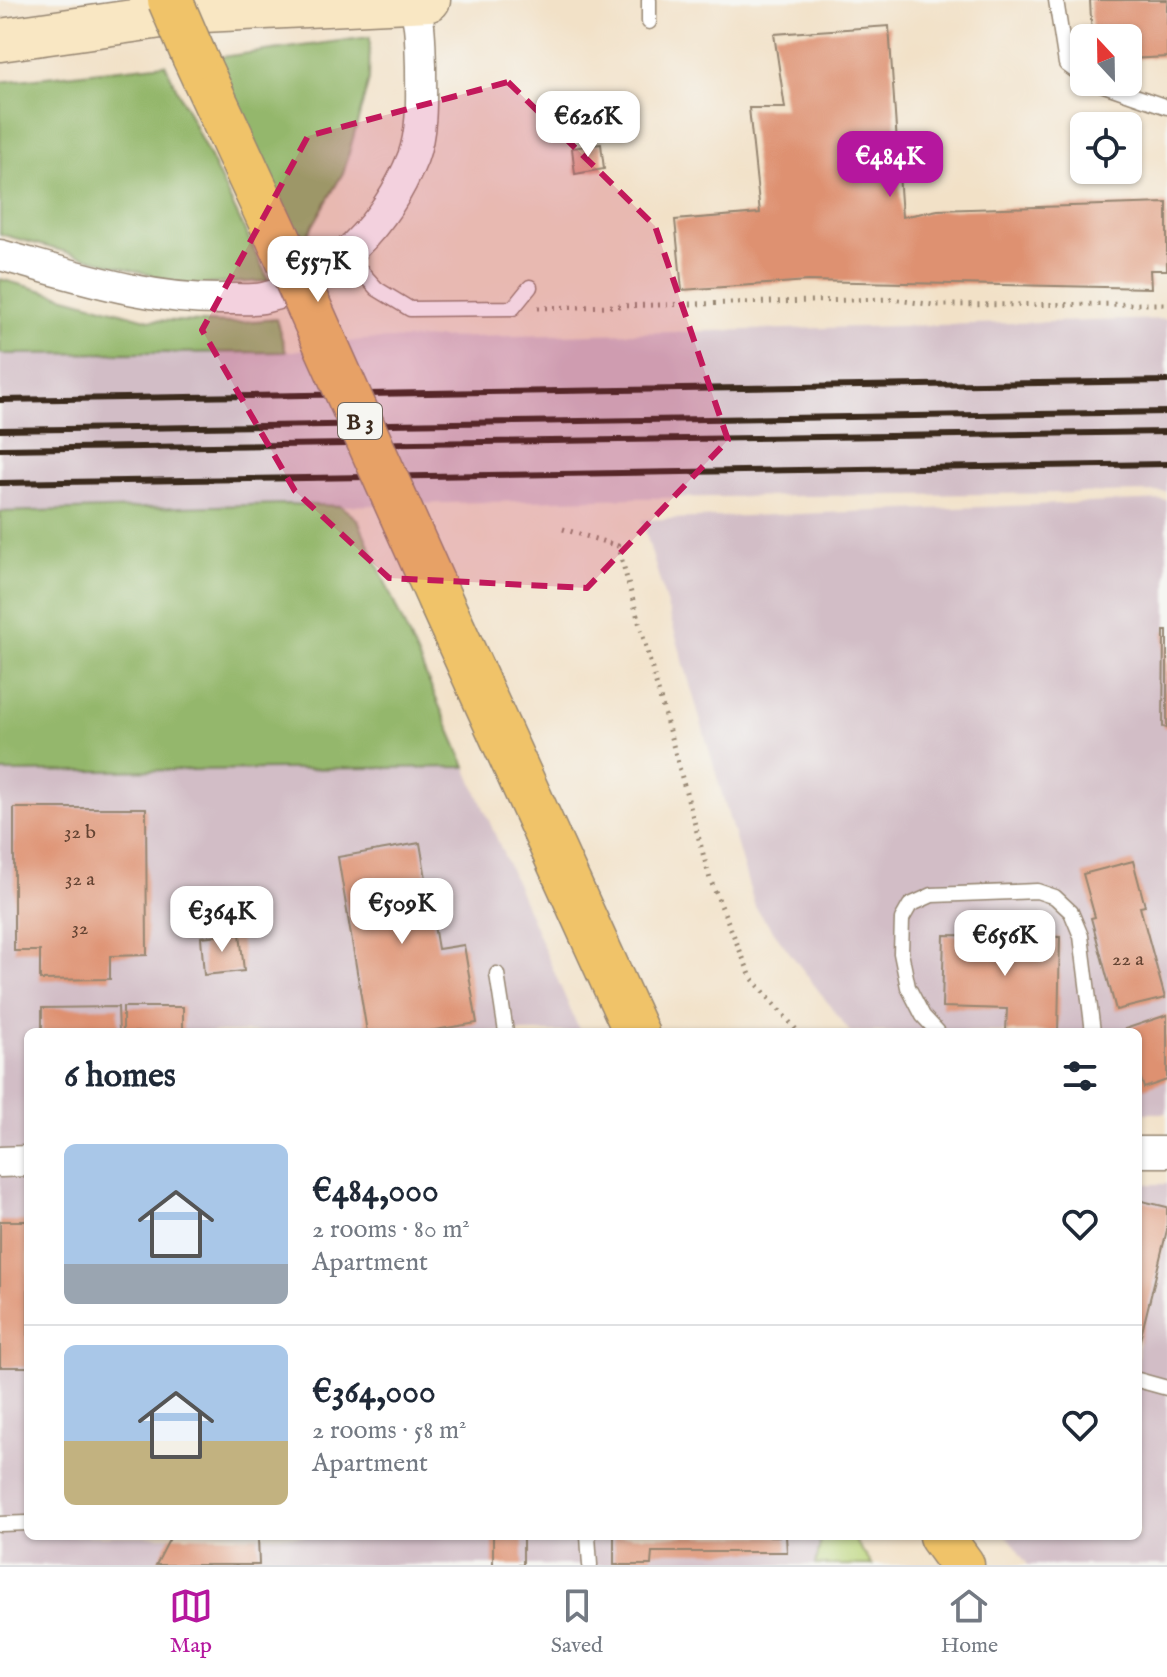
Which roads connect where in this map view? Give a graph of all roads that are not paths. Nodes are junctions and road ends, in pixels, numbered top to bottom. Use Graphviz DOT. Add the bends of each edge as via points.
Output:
graph roads {
  1 [pos="170,0"];
  2 [pos="413,0"];
  3 [pos="429,0"];
  4 [pos="649,0"];
  5 [pos="1056,0"];
  6 [pos="649,22"];
  7 [pos="0,40"];
  8 [pos="1070,67"];
  9 [pos="1135,96"];
  10 [pos="1167,107"];
  11 [pos="0,255"];
  12 [pos="346,255"];
  13 [pos="530,287"];
  14 [pos="497,974"];
  15 [pos="505,1028"];
  16 [pos="634,1028"];
  17 [pos="934,1028"];
  18 [pos="1092,1028"];
  19 [pos="1142,1152"];
  20 [pos="1167,1152"];
  21 [pos="24,1161"];
  22 [pos="0,1162"];
  23 [pos="1142,1381"];
  24 [pos="1167,1388"];
  25 [pos="24,1523"];
  26 [pos="0,1524"];
  27 [pos="588,1540"];
  28 [pos="944,1540"];
  29 [pos="590,1565"];
  30 [pos="962,1565"];
  1 -- 16 [label="main road, B 3, bridge"];
  2 -- 3 [label="street"];
  2 -- 7 [label="street" via="203,11"];
  2 -- 12 [label="street" via="420,20 422,103 414,154 386,210"];
  4 -- 6 [label="lane"];
  5 -- 8 [label="lane"];
  9 -- 10 [label="lane"];
  11 -- 12 [label="street" via="150,295 211,299 262,298 297,285"];
  12 -- 13 [label="lane" via="377,289 410,309 513,308"];
  14 -- 15 [label="lane"];
  17 -- 18 [label="lane" via="908,987 901,953 902,919 910,905 932,895 1037,891 1055,897 1071,912 1081,936"];
  19 -- 20 [label="street"];
  21 -- 22 [label="street"];
  23 -- 24 [label="lane"];
  25 -- 26 [label="lane"];
  27 -- 29 [label="lane"];
  28 -- 30 [label="main road"];
}
